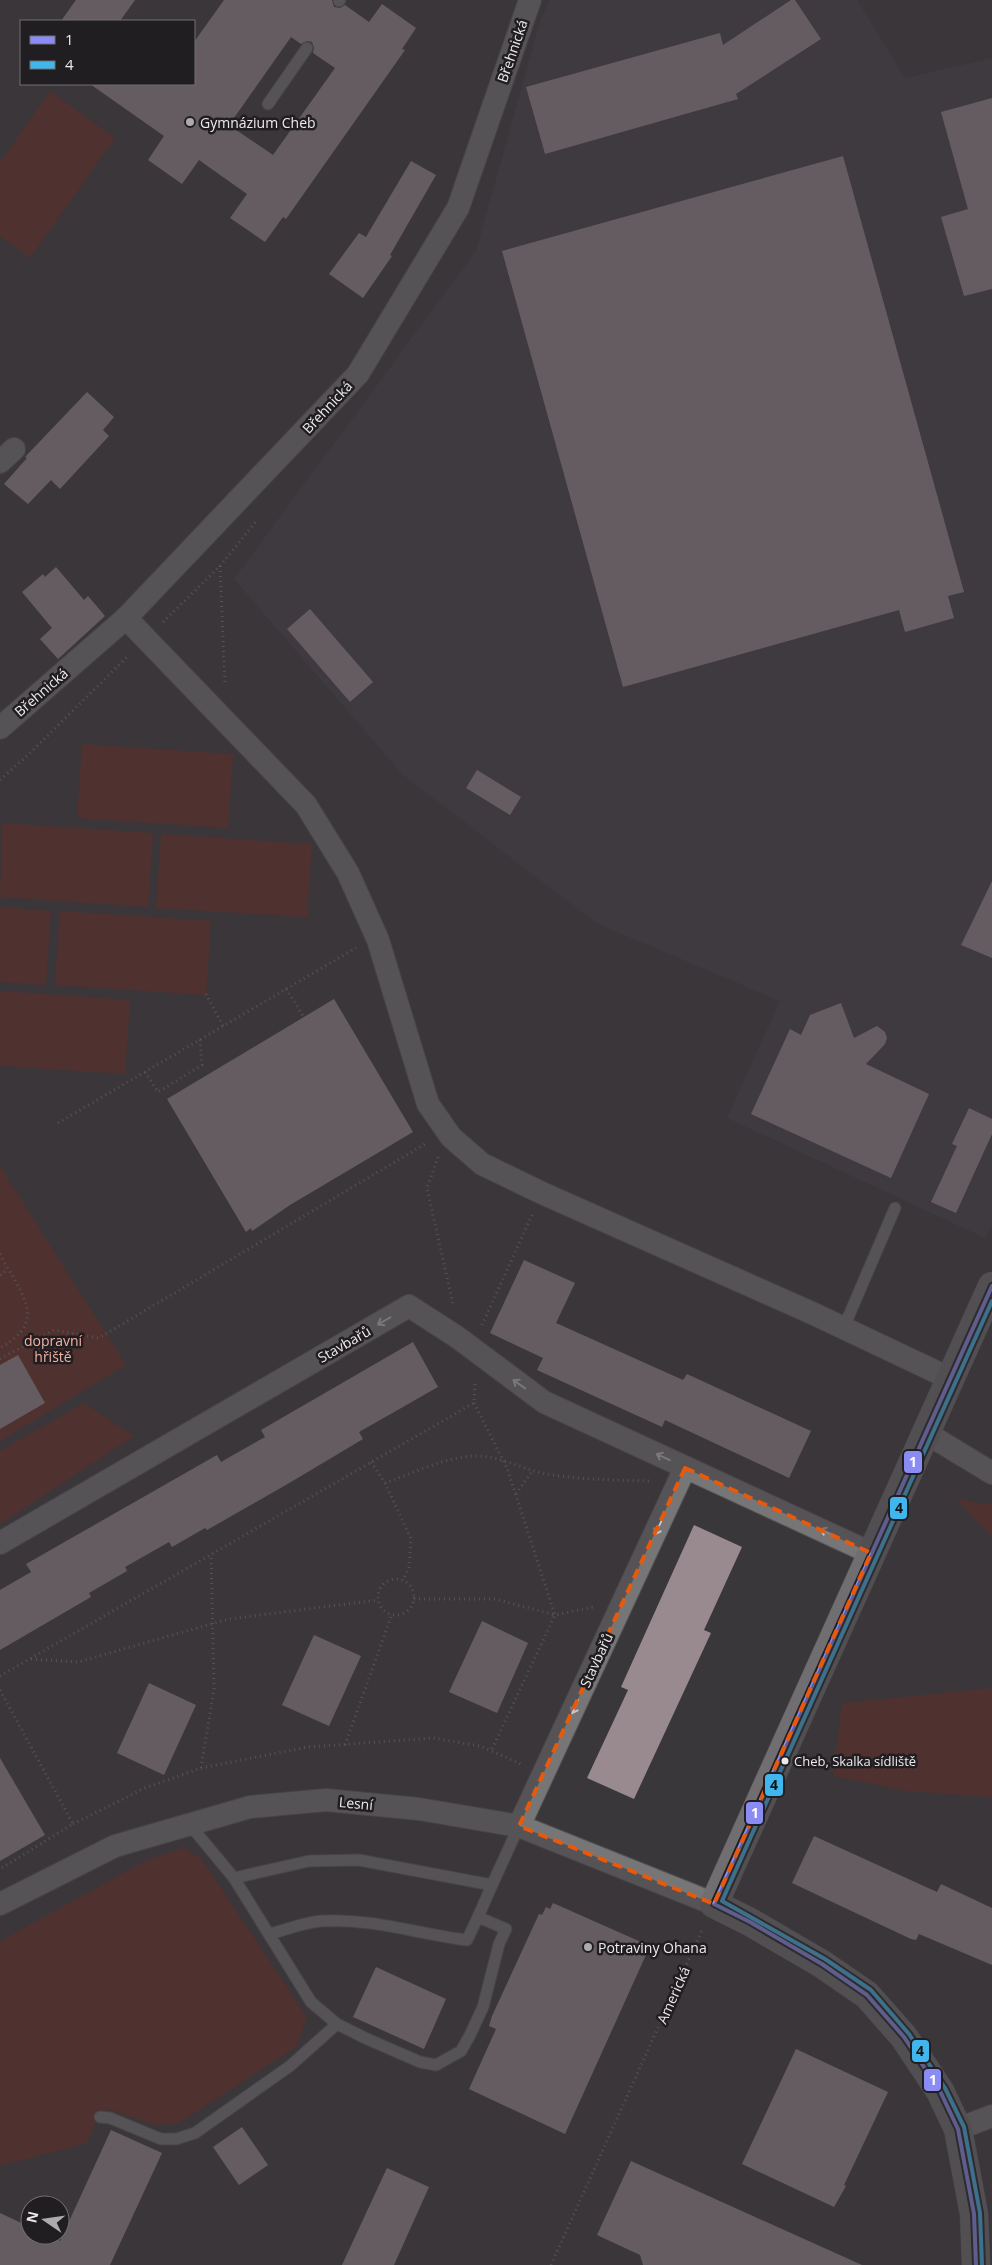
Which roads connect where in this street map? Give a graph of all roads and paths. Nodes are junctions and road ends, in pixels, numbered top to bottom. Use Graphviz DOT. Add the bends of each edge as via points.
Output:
graph roads {
  1 [pos="530,0"];
  2 [pos="306,48"];
  3 [pos="268,104"];
  4 [pos="220,566"];
  5 [pos="126,618"];
  6 [pos="227,723"];
  7 [pos="0,728"];
  8 [pos="378,940"];
  9 [pos="286,989"];
  10 [pos="206,994"];
  11 [pos="304,1017"];
  12 [pos="223,1026"];
  13 [pos="200,1040"];
  14 [pos="145,1072"];
  15 [pos="58,1123"];
  16 [pos="447,1131"];
  17 [pos="542,1194"];
  18 [pos="895,1208"];
  19 [pos="0,1254"];
  20 [pos="8,1269"];
  21 [pos="0,1274"];
  22 [pos="992,1286"];
  23 [pos="844,1328"];
  24 [pos="469,1347"];
  25 [pos="0,1348"];
  26 [pos="0,1358"];
  27 [pos="949,1378"];
  28 [pos="474,1403"];
  29 [pos="926,1434"];
  30 [pos="504,1461"];
  31 [pos="371,1462"];
  32 [pos="533,1470"];
  33 [pos="992,1474"];
  34 [pos="682,1475"];
  35 [pos="385,1483"];
  36 [pos="516,1494"];
  37 [pos="0,1542"];
  38 [pos="871,1553"];
  39 [pos="211,1554"];
  40 [pos="403,1580"];
  41 [pos="414,1599"];
  42 [pos="378,1600"];
  43 [pos="623,1601"];
  44 [pos="392,1614"];
  45 [pos="555,1614"];
  46 [pos="212,1624"];
  47 [pos="30,1659"];
  48 [pos="0,1676"];
  49 [pos="0,1690"];
  50 [pos="345,1745"];
  51 [pos="491,1751"];
  52 [pos="201,1768"];
  53 [pos="544,1774"];
  54 [pos="73,1824"];
  55 [pos="190,1825"];
  56 [pos="519,1826"];
  57 [pos="0,1869"];
  58 [pos="234,1878"];
  59 [pos="492,1885"];
  60 [pos="0,1904"];
  61 [pos="714,1904"];
  62 [pos="478,1917"];
  63 [pos="269,1934"];
  64 [pos="337,2024"];
  65 [pos="992,2116"];
  66 [pos="100,2117"];
  67 [pos="958,2130"];
  68 [pos="551,2265"];
  69 [pos="976,2265"];
  1 -- 5 [label="street, Břehnická" via="458,208 358,374"];
  2 -- 3 [label="lane"];
  4 -- 6 [label="path"];
  5 -- 6 [label="street"];
  5 -- 7 [label="street, Břehnická"];
  6 -- 8 [label="street" via="306,805 348,873"];
  8 -- 9 [label="path" via="353,949"];
  8 -- 16 [label="street" via="428,1104"];
  9 -- 11 [label="path"];
  9 -- 12 [label="path"];
  10 -- 12 [label="path"];
  12 -- 13 [label="path"];
  13 -- 14 [label="path"];
  13 -- 14 [label="path" via="202,1065 158,1092"];
  14 -- 15 [label="path"];
  16 -- 17 [label="street" via="482,1164"];
  16 -- 24 [label="path" via="427,1188"];
  16 -- 26 [label="path" via="99,1338 54,1330"];
  17 -- 23 [label="street"];
  17 -- 24 [label="path"];
  18 -- 23 [label="lane"];
  19 -- 20 [label="path"];
  20 -- 21 [label="path"];
  20 -- 25 [label="path" via="22,1294 28,1314 25,1327 16,1339"];
  22 -- 27 [label="street"];
  23 -- 27 [label="street"];
  24 -- 28 [label="path"];
  34 -- 24 [label="street, Stavbařů, one-way" via="544,1402"];
  24 -- 37 [label="street, Stavbařů, one-way" via="409,1306"];
  27 -- 29 [label="street"];
  28 -- 30 [label="path"];
  28 -- 31 [label="path"];
  29 -- 33 [label="street"];
  29 -- 38 [label="street"];
  30 -- 32 [label="path"];
  30 -- 35 [label="path" via="474,1456 451,1460"];
  30 -- 36 [label="path"];
  31 -- 35 [label="path"];
  31 -- 39 [label="path"];
  32 -- 34 [label="path" via="588,1479"];
  32 -- 36 [label="path"];
  38 -- 34 [label="street, Stavbařů, one-way"];
  34 -- 43 [label="street, Stavbařů, one-way"];
  35 -- 40 [label="path" via="411,1539 409,1568"];
  36 -- 45 [label="path"];
  38 -- 61 [label="street"];
  39 -- 46 [label="path"];
  39 -- 47 [label="path"];
  40 -- 41 [label="path" via="412,1588"];
  40 -- 42 [label="path" via="386,1581 379,1591"];
  41 -- 44 [label="path" via="404,1613"];
  41 -- 45 [label="path" via="495,1599"];
  42 -- 44 [label="path" via="382,1608"];
  42 -- 46 [label="path"];
  43 -- 45 [label="path"];
  43 -- 53 [label="street, Stavbařů, one-way"];
  44 -- 50 [label="path"];
  45 -- 51 [label="path"];
  46 -- 47 [label="path" via="78,1662"];
  46 -- 52 [label="path" via="214,1689"];
  47 -- 48 [label="path"];
  49 -- 54 [label="path"];
  50 -- 51 [label="path" via="432,1738 480,1746"];
  50 -- 52 [label="path" via="308,1747"];
  51 -- 53 [label="path"];
  52 -- 54 [label="path" via="145,1788"];
  53 -- 56 [label="street, Stavbařů"];
  54 -- 57 [label="path"];
  55 -- 56 [label="street, Lesní" via="250,1807 326,1800 419,1809"];
  55 -- 58 [label="lane"];
  55 -- 60 [label="street, Lesní" via="115,1846"];
  56 -- 59 [label="lane"];
  56 -- 61 [label="street, Lesní"];
  58 -- 59 [label="lane" via="310,1861 359,1860"];
  58 -- 63 [label="lane"];
  59 -- 62 [label="lane"];
  61 -- 67 [label="street" via="805,1954 867,1995 904,2037 940,2091"];
  61 -- 68 [label="path, Americká"];
  62 -- 63 [label="lane" via="468,1940 354,1921 319,1921"];
  62 -- 64 [label="lane" via="506,1929 483,2007 461,2051 436,2065 420,2062"];
  63 -- 64 [label="lane" via="311,2002"];
  64 -- 66 [label="lane" via="290,2066 196,2134 161,2139"];
  65 -- 67 [label="street"];
  67 -- 69 [label="street" via="974,2214"];
}
